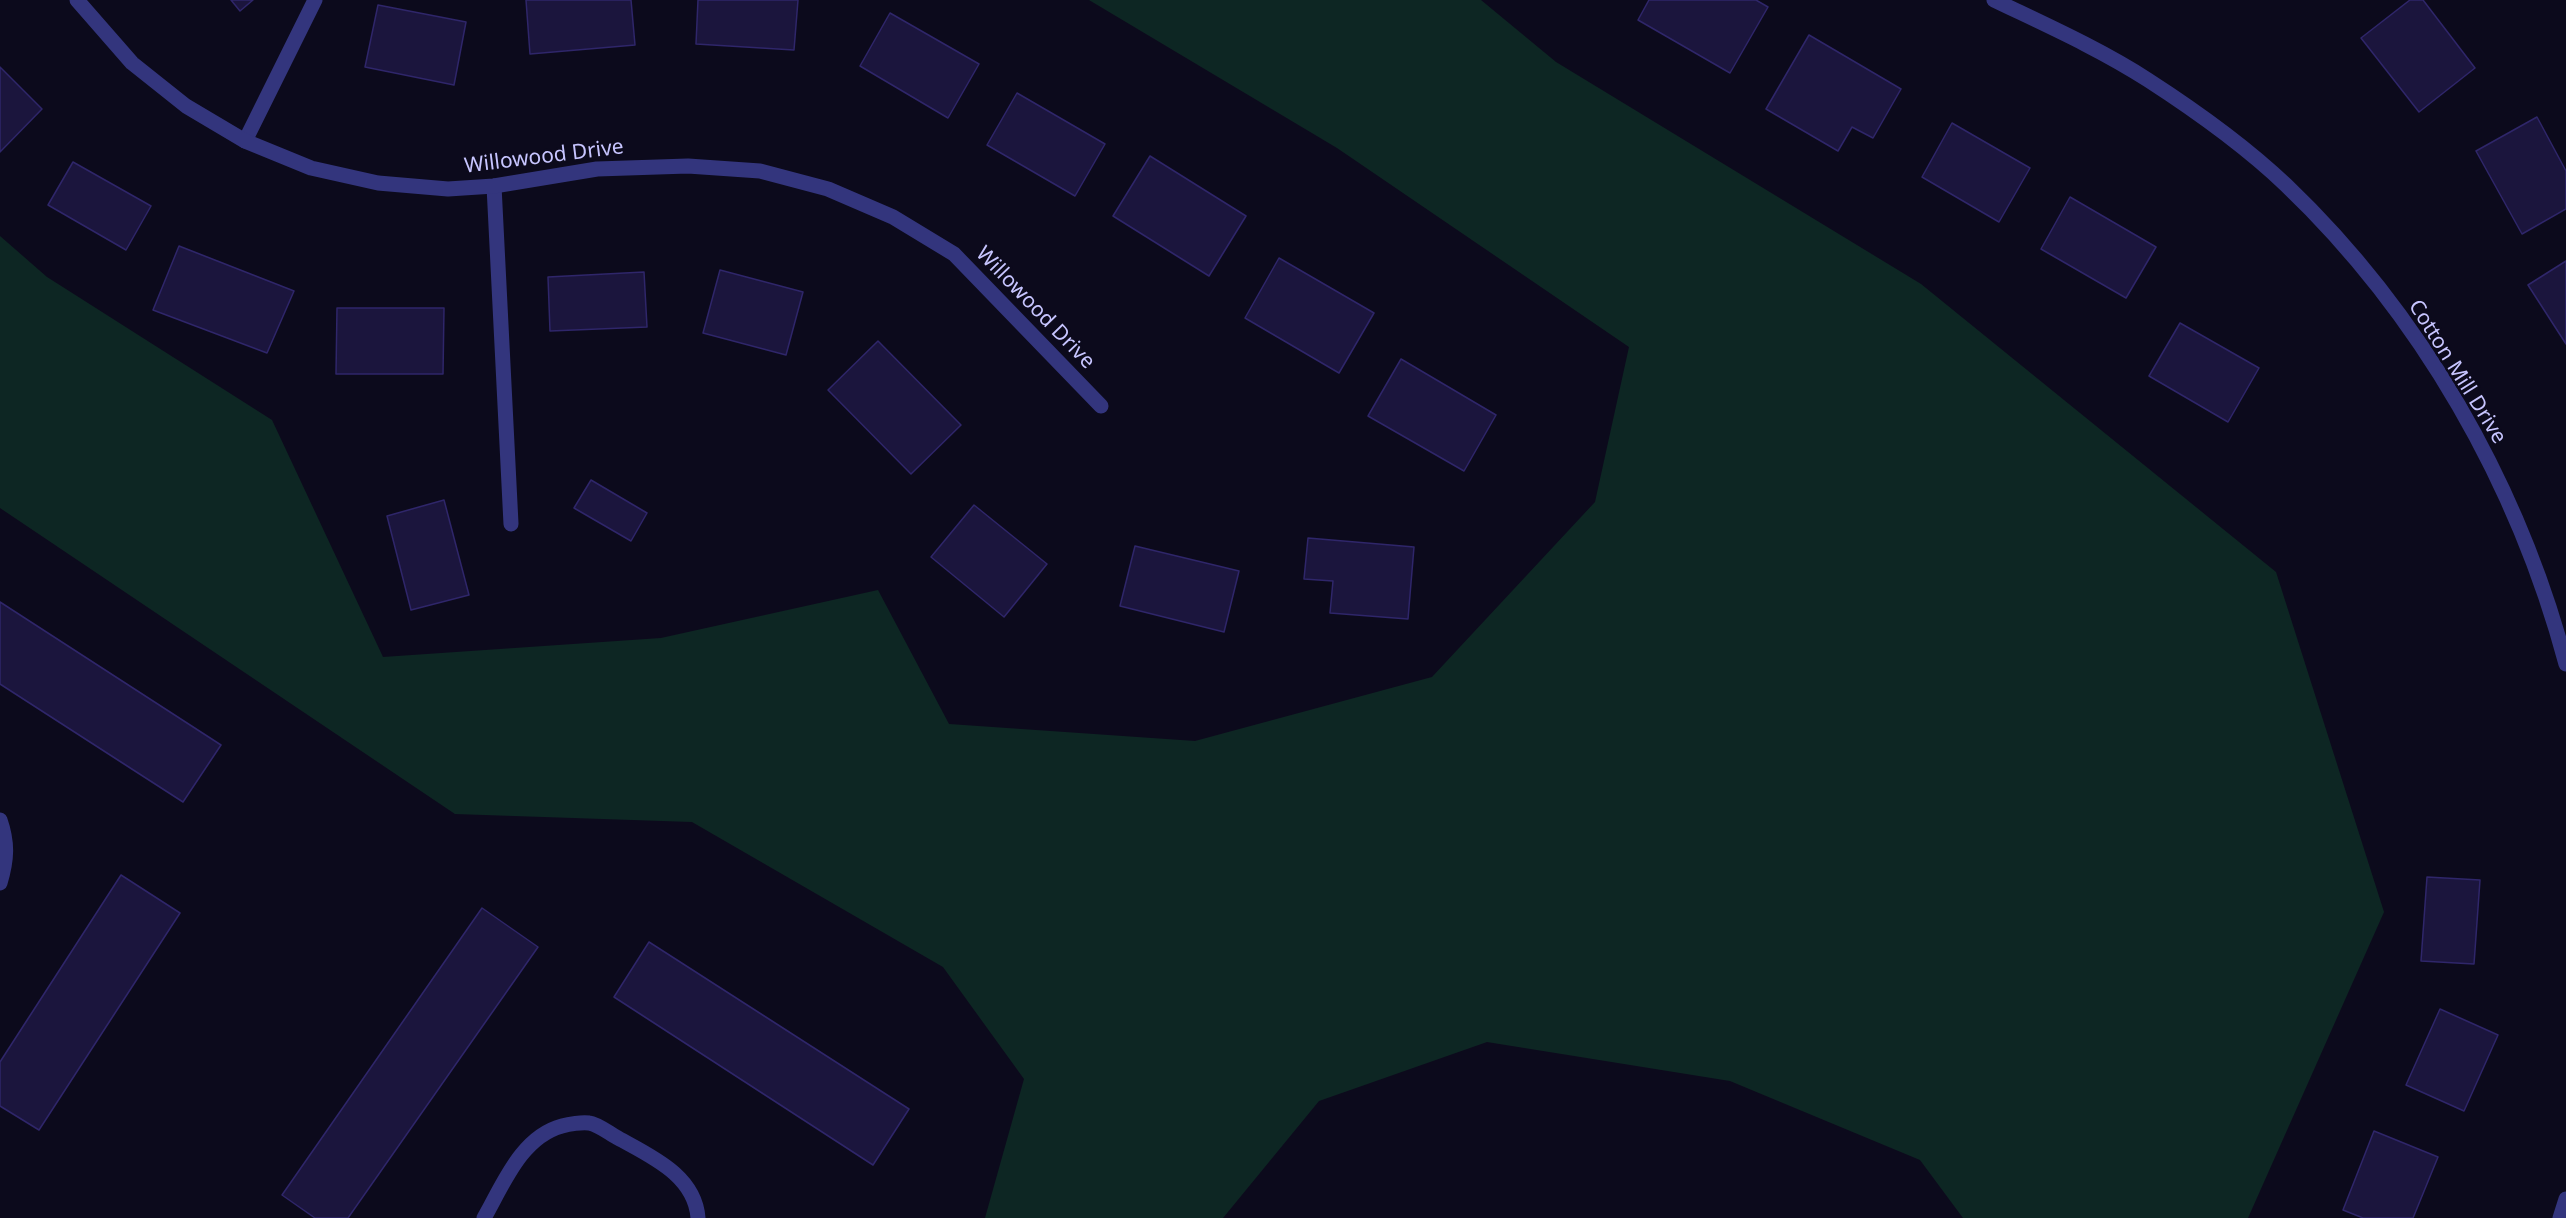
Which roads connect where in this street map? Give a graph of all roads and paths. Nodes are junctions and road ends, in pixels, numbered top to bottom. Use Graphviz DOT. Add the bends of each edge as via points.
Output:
graph roads {
  1 [pos="77,0"];
  2 [pos="315,0"];
  3 [pos="1994,0"];
  4 [pos="245,141"];
  5 [pos="494,186"];
  6 [pos="1101,406"];
  7 [pos="512,524"];
  8 [pos="2566,664"];
  9 [pos="0,820"];
  10 [pos="0,883"];
  11 [pos="2566,1199"];
  12 [pos="484,1218"];
  13 [pos="698,1218"];
  14 [pos="2560,1218"];
  1 -- 4 [label="street, Willowood Drive" via="132,63 186,106"];
  2 -- 4 [label="street"];
  3 -- 8 [label="street, Cotton Mill Drive" via="2147,79 2226,135 2286,185 2352,254 2412,331 2475,434 2520,530"];
  4 -- 5 [label="street, Willowood Drive" via="311,168 378,183 448,189"];
  5 -- 6 [label="street, Willowood Drive" via="597,169 688,166 760,171 828,189 893,217 954,254"];
  5 -- 7 [label="street"];
  9 -- 10 [label="street" via="6,837"];
  11 -- 14 [label="street"];
  12 -- 13 [label="street" via="520,1157 536,1140 561,1126 590,1123 667,1166 689,1189"];
}
